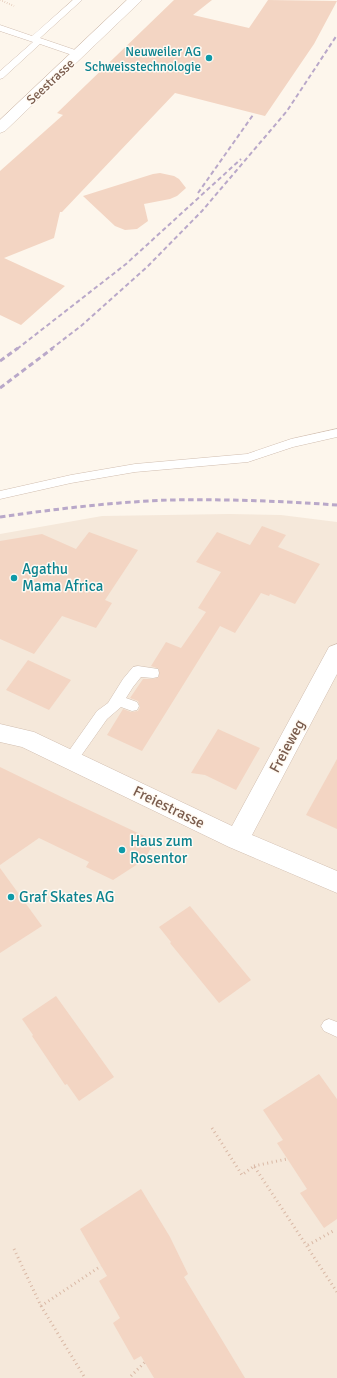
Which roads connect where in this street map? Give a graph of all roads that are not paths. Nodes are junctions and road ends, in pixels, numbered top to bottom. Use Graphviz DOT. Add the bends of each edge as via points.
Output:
graph roads {
  1 [pos="78,0"];
  2 [pos="135,0"];
  3 [pos="0,28"];
  4 [pos="36,40"];
  5 [pos="78,54"];
  6 [pos="0,76"];
  7 [pos="0,128"];
  8 [pos="337,433"];
  9 [pos="0,494"];
  10 [pos="337,653"];
  11 [pos="153,673"];
  12 [pos="118,701"];
  13 [pos="132,706"];
  14 [pos="0,733"];
  15 [pos="71,759"];
  16 [pos="237,840"];
  17 [pos="337,882"];
  1 -- 4 [label="lane"];
  2 -- 5 [label="street, Seestrasse"];
  3 -- 4 [label="lane"];
  4 -- 5 [label="lane"];
  4 -- 6 [label="lane"];
  5 -- 7 [label="street, Seestrasse"];
  8 -- 9 [label="lane" via="291,443 248,458 135,468"];
  10 -- 16 [label="street, Freieweg"];
  11 -- 12 [label="lane" via="138,671"];
  12 -- 13 [label="lane"];
  12 -- 15 [label="lane" via="102,716"];
  14 -- 15 [label="street, Freiestrasse" via="26,739"];
  15 -- 16 [label="street, Freiestrasse"];
  16 -- 17 [label="street, Freiestrasse"];
}
